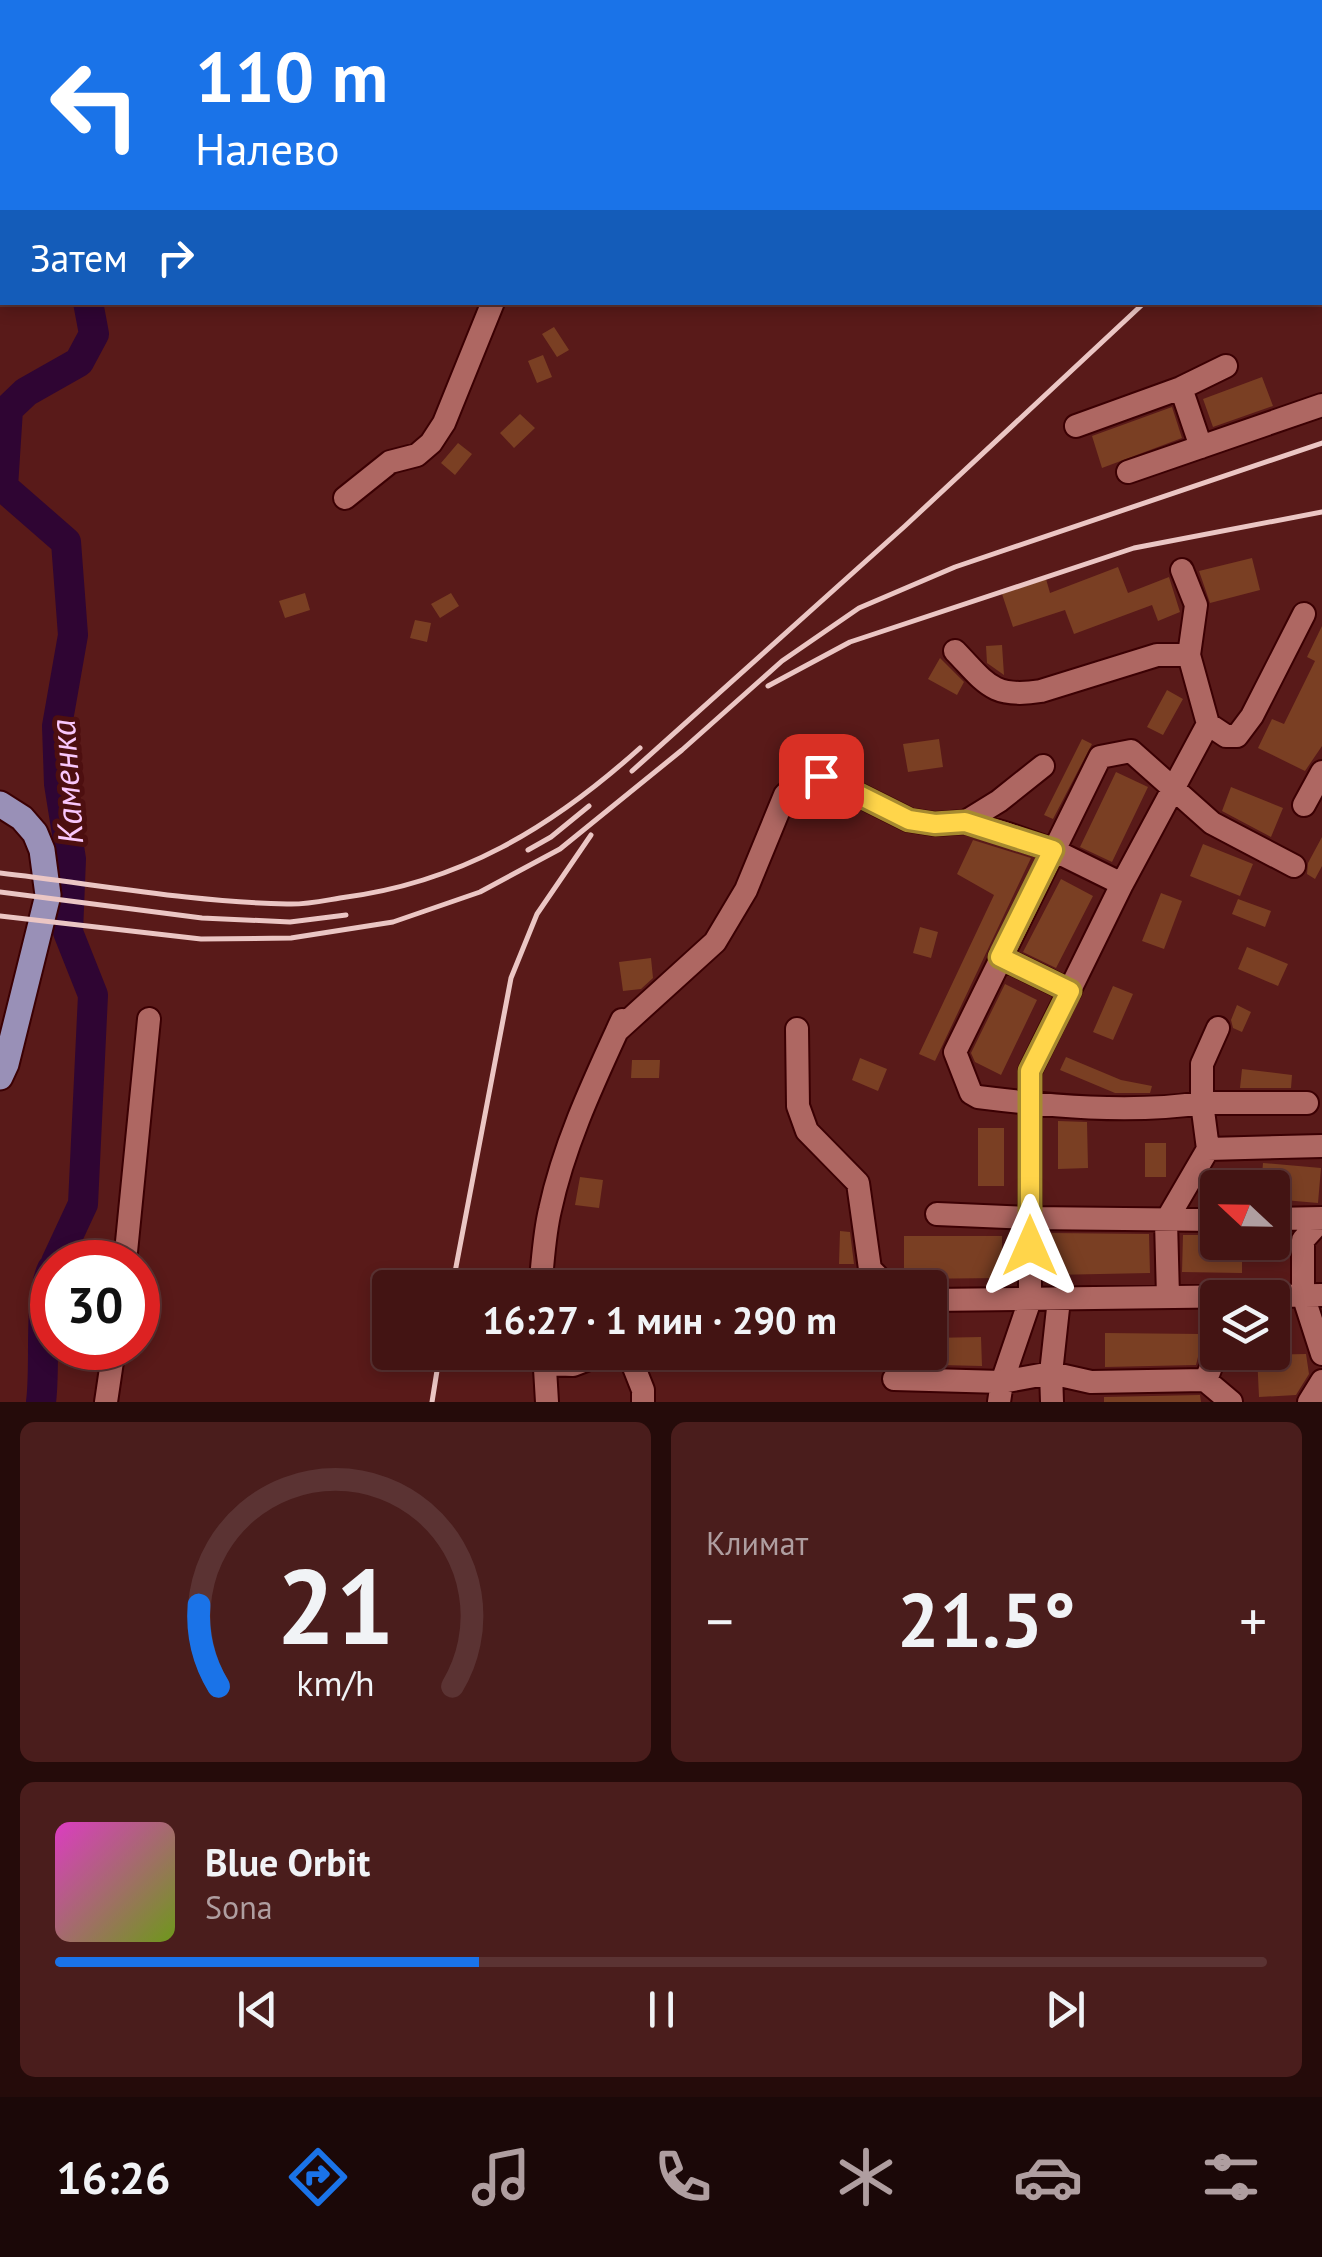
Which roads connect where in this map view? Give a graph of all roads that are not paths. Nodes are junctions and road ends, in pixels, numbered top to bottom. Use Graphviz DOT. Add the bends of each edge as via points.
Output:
graph roads {
  1 [pos="492,305"];
  2 [pos="1226,366"];
  3 [pos="1182,388"];
  4 [pos="1322,405"];
  5 [pos="1076,426"];
  6 [pos="1202,447"];
  7 [pos="1128,472"];
  8 [pos="344,498"];
  9 [pos="1182,570"];
  10 [pos="1304,614"];
  11 [pos="955,651"];
  12 [pos="1190,655"];
  13 [pos="1208,724"];
  14 [pos="1043,766"];
  15 [pos="1322,772"];
  16 [pos="1171,789"];
  17 [pos="0,804"];
  18 [pos="1304,805"];
  19 [pos="965,822"];
  20 [pos="1053,850"];
  21 [pos="1294,866"];
  22 [pos="1122,884"];
  23 [pos="1000,957"];
  24 [pos="1070,991"];
  25 [pos="631,1000"];
  26 [pos="149,1019"];
  27 [pos="1218,1028"];
  28 [pos="797,1030"];
  29 [pos="617,1032"];
  30 [pos="0,1078"];
  31 [pos="1202,1103"];
  32 [pos="1030,1104"];
  33 [pos="1308,1104"];
  34 [pos="1322,1146"];
  35 [pos="1208,1149"];
  36 [pos="937,1214"];
  37 [pos="1030,1218"];
  38 [pos="1290,1219"];
  39 [pos="1322,1219"];
  40 [pos="1200,1220"];
  41 [pos="1166,1221"];
  42 [pos="127,1240"];
  43 [pos="542,1270"];
  44 [pos="870,1270"];
  45 [pos="1312,1295"];
  46 [pos="1200,1296"];
  47 [pos="1168,1297"];
  48 [pos="1059,1299"];
  49 [pos="947,1300"];
  50 [pos="1030,1300"];
  51 [pos="1322,1354"];
  52 [pos="111,1370"];
  53 [pos="545,1370"];
  54 [pos="635,1370"];
  55 [pos="1211,1370"];
  56 [pos="1051,1373"];
  57 [pos="894,1379"];
  58 [pos="1205,1380"];
  59 [pos="1322,1380"];
  60 [pos="1000,1392"];
  61 [pos="106,1402"];
  62 [pos="547,1402"];
  63 [pos="643,1402"];
  64 [pos="1052,1402"];
  65 [pos="1231,1402"];
  66 [pos="1309,1402"];
  1 -- 8 [label="street" via="431,443 416,456 390,462"];
  2 -- 3 [label="street"];
  3 -- 5 [label="street"];
  3 -- 6 [label="street"];
  4 -- 6 [label="street"];
  6 -- 7 [label="street"];
  9 -- 12 [label="street" via="1196,606"];
  10 -- 13 [label="street" via="1237,736"];
  11 -- 12 [label="street" via="992,690 1021,694 1157,654"];
  12 -- 13 [label="street"];
  13 -- 16 [label="street"];
  14 -- 19 [label="street"];
  15 -- 18 [label="street"];
  16 -- 20 [label="street" via="1130,751 1100,758"];
  16 -- 21 [label="street" via="1212,824"];
  16 -- 22 [label="street"];
  17 -- 30 [label="main road" via="36,833 48,895"];
  19 -- 20 [label="street"];
  19 -- 29 [label="street" via="909,820 821,776 804,777 784,795 746,890 716,942"];
  20 -- 22 [label="street"];
  20 -- 23 [label="street"];
  22 -- 24 [label="street"];
  23 -- 24 [label="street"];
  23 -- 32 [label="street" via="955,1059 971,1094"];
  24 -- 32 [label="street" via="1030,1071"];
  25 -- 29 [label="street"];
  26 -- 42 [label="street"];
  27 -- 31 [label="street" via="1202,1064"];
  28 -- 44 [label="street" via="798,1106 807,1131 858,1183"];
  29 -- 43 [label="street" via="556,1185"];
  31 -- 32 [label="street"];
  31 -- 33 [label="street"];
  31 -- 35 [label="street"];
  32 -- 37 [label="street"];
  34 -- 35 [label="street"];
  35 -- 41 [label="street"];
  36 -- 37 [label="street"];
  37 -- 41 [label="street"];
  37 -- 50 [label="street"];
  38 -- 39 [label="street"];
  39 -- 45 [label="street" via="1302,1240"];
  40 -- 41 [label="street"];
  41 -- 47 [label="street"];
  45 -- 51 [label="street"];
  46 -- 47 [label="street"];
  47 -- 48 [label="street"];
  48 -- 50 [label="street"];
  48 -- 56 [label="street"];
  49 -- 50 [label="street"];
  50 -- 60 [label="street"];
  52 -- 61 [label="street"];
  53 -- 62 [label="street"];
  54 -- 63 [label="street"];
  55 -- 58 [label="street"];
  56 -- 58 [label="street" via="1091,1382"];
  56 -- 60 [label="street"];
  56 -- 64 [label="street"];
  57 -- 60 [label="street"];
  58 -- 65 [label="street"];
  59 -- 66 [label="street"];
}
